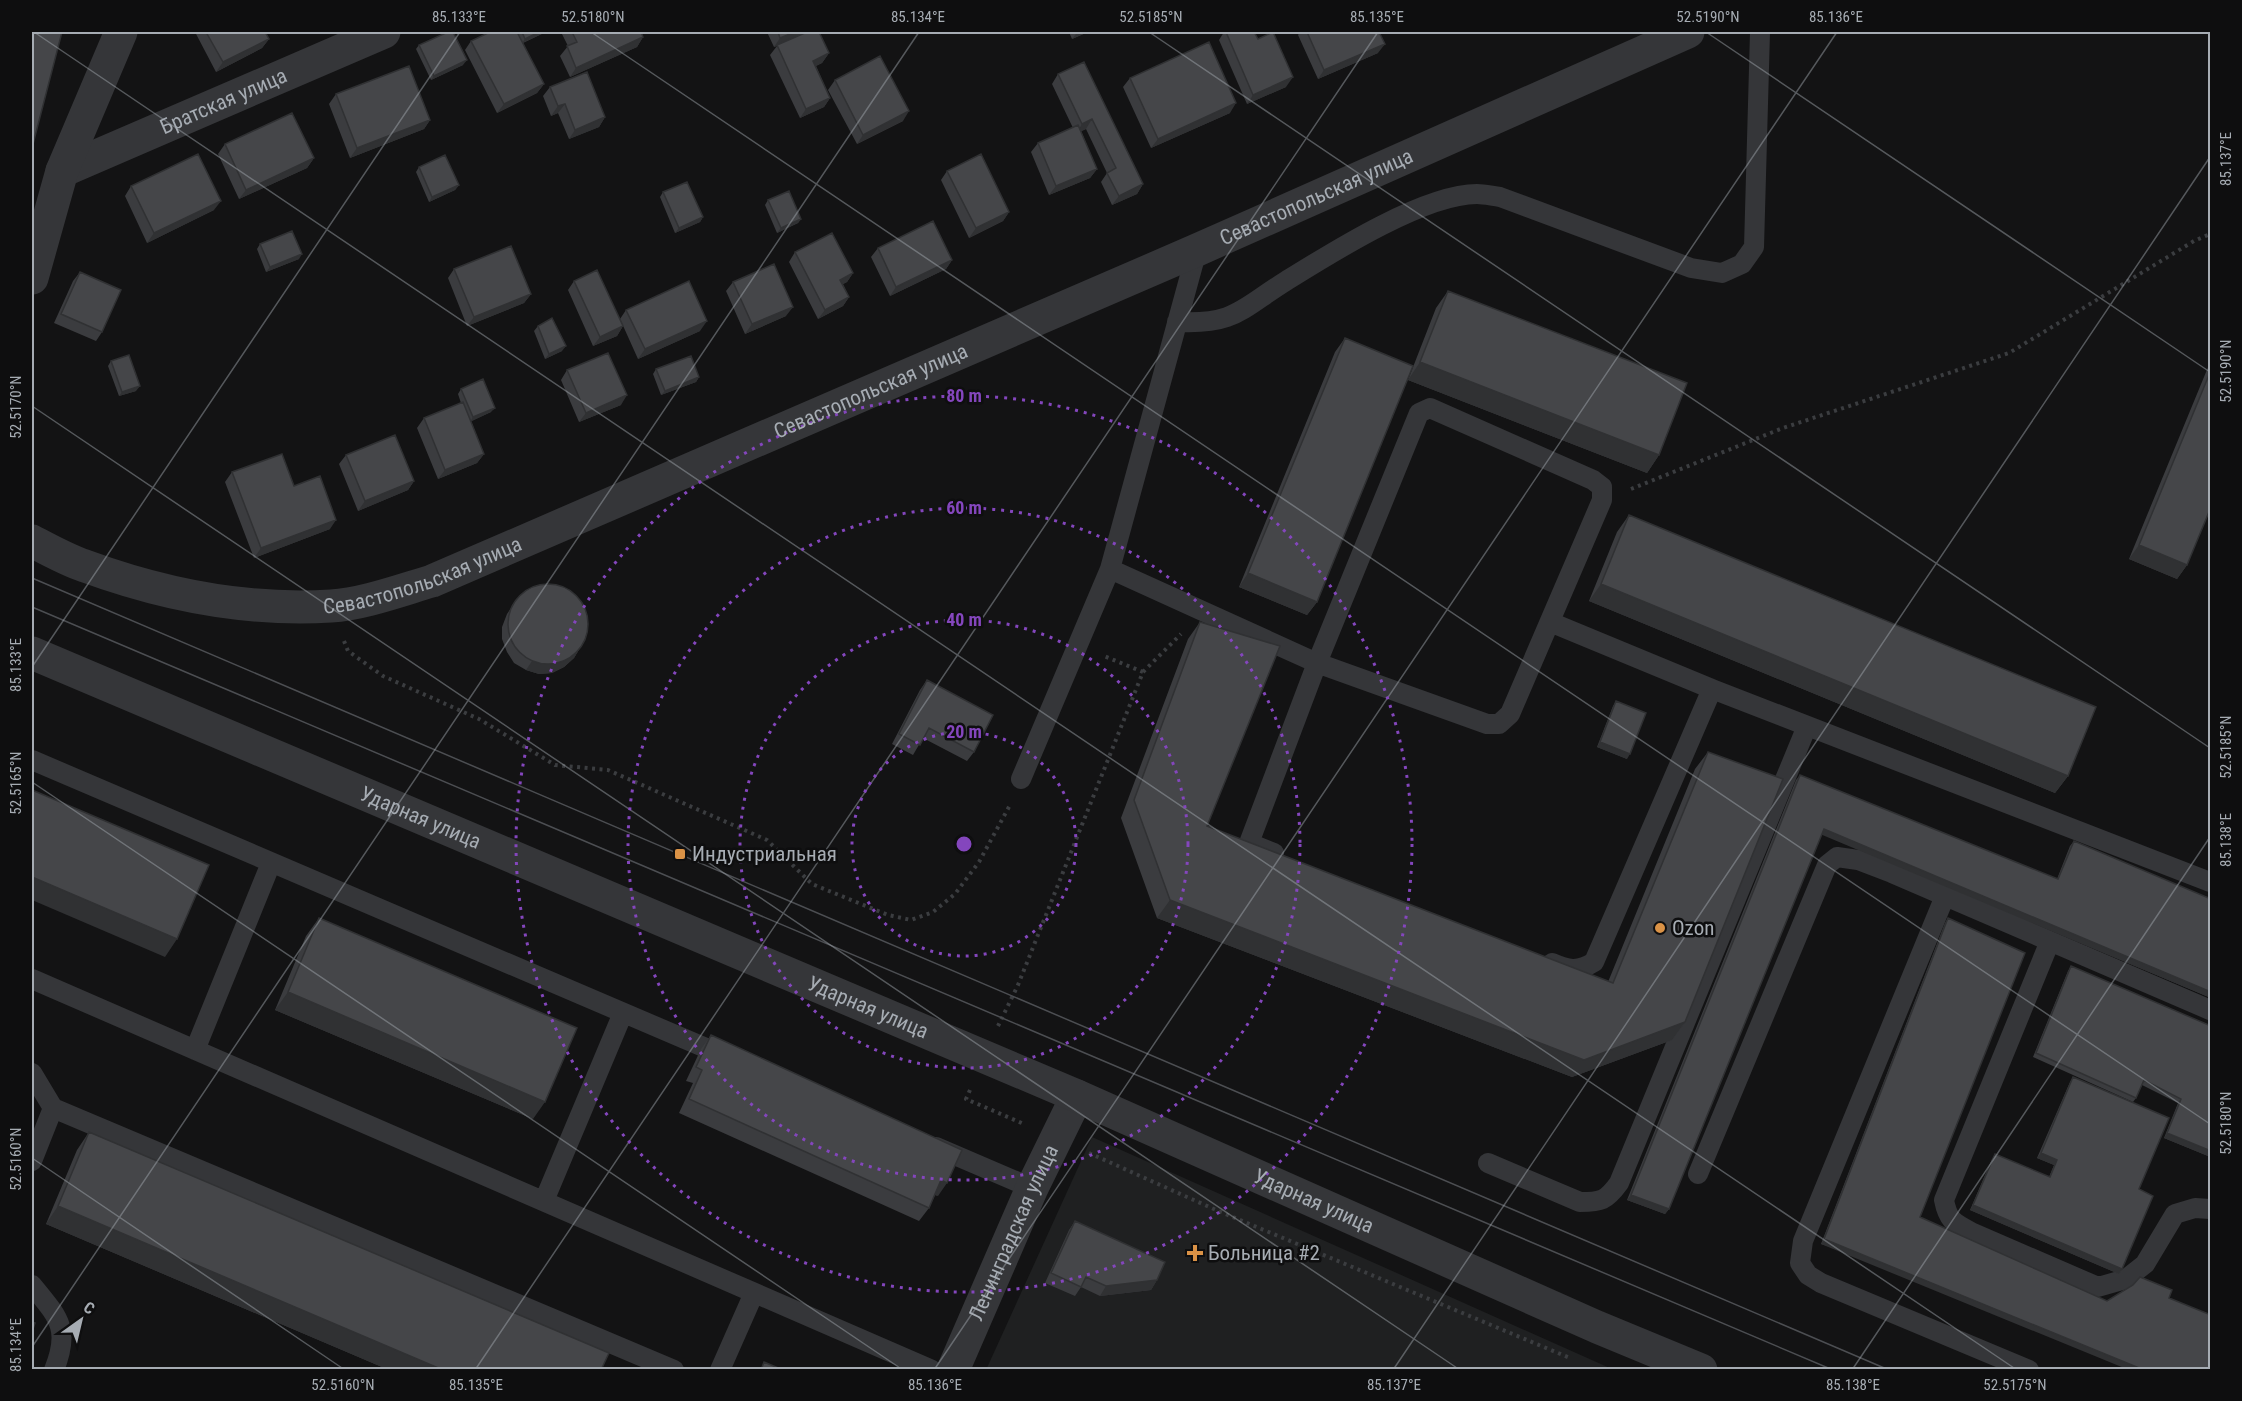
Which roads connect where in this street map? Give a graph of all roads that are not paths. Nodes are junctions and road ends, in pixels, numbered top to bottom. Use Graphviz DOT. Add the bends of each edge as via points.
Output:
graph roads {
  1 [pos="120,32"];
  2 [pos="384,32"];
  3 [pos="1688,32"];
  4 [pos="1760,32"];
  5 [pos="62,171"];
  6 [pos="1197,250"];
  7 [pos="32,278"];
  8 [pos="1178,322"];
  9 [pos="32,541"];
  10 [pos="1110,569"];
  11 [pos="1550,622"];
  12 [pos="32,653"];
  13 [pos="1317,663"];
  14 [pos="1712,689"];
  15 [pos="1807,726"];
  16 [pos="32,760"];
  17 [pos="1021,779"];
  18 [pos="1293,861"];
  19 [pos="271,862"];
  20 [pos="2211,882"];
  21 [pos="1945,896"];
  22 [pos="2050,941"];
  23 [pos="1534,956"];
  24 [pos="32,979"];
  25 [pos="2211,1010"];
  26 [pos="623,1012"];
  27 [pos="195,1050"];
  28 [pos="741,1063"];
  29 [pos="32,1073"];
  30 [pos="1077,1096"];
  31 [pos="53,1108"];
  32 [pos="914,1137"];
  33 [pos="32,1161"];
  34 [pos="1488,1163"];
  35 [pos="1698,1174"];
  36 [pos="1032,1188"];
  37 [pos="544,1201"];
  38 [pos="2211,1209"];
  39 [pos="32,1285"];
  40 [pos="754,1293"];
  41 [pos="54,1370"];
  42 [pos="674,1370"];
  43 [pos="720,1370"];
  44 [pos="932,1370"];
  45 [pos="953,1370"];
  46 [pos="1701,1370"];
  47 [pos="2029,1370"];
  1 -- 5 [label="street"];
  2 -- 5 [label="street, Братская улица"];
  3 -- 6 [label="street, Севастопольская улица"];
  4 -- 8 [label="lane" via="1754,247 1742,264 1722,273 1690,268 1500,197 1476,194 1444,199 1393,220 1330,253 1246,310 1223,320"];
  5 -- 7 [label="street"];
  6 -- 8 [label="lane"];
  6 -- 9 [label="street, Севастопольская улица" via="432,581 379,596 332,606 243,606 152,588 83,566"];
  8 -- 10 [label="lane"];
  10 -- 13 [label="lane"];
  10 -- 17 [label="lane"];
  11 -- 13 [label="lane" via="1510,714 1499,724 1487,724"];
  11 -- 13 [label="lane" via="1602,500 1602,487 1430,408 1419,413"];
  11 -- 14 [label="lane"];
  12 -- 30 [label="street, Ударная улица"];
  13 -- 18 [label="lane" via="1249,843"];
  14 -- 15 [label="lane"];
  14 -- 23 [label="lane" via="1593,963 1567,970"];
  15 -- 20 [label="lane"];
  15 -- 34 [label="lane" via="1610,1197 1580,1202"];
  16 -- 19 [label="lane"];
  19 -- 26 [label="lane"];
  19 -- 27 [label="lane"];
  21 -- 22 [label="lane"];
  21 -- 35 [label="lane" via="1858,860 1837,857 1827,865"];
  21 -- 47 [label="lane" via="1803,1241 1800,1263 1808,1275 1821,1283"];
  22 -- 25 [label="lane"];
  22 -- 38 [label="lane" via="1944,1200 1947,1215 1973,1233 2098,1287 2126,1279 2145,1264 2175,1214 2195,1208"];
  24 -- 27 [label="lane"];
  26 -- 28 [label="lane"];
  26 -- 37 [label="lane"];
  27 -- 37 [label="lane"];
  29 -- 31 [label="lane"];
  30 -- 36 [label="street, Ленинградская улица"];
  30 -- 46 [label="street, Ударная улица"];
  31 -- 33 [label="lane"];
  31 -- 42 [label="lane"];
  32 -- 36 [label="lane"];
  36 -- 45 [label="street, Ленинградская улица"];
  37 -- 40 [label="lane"];
  39 -- 41 [label="lane" via="61,1328 62,1349"];
  40 -- 43 [label="lane"];
  40 -- 44 [label="lane"];
}
